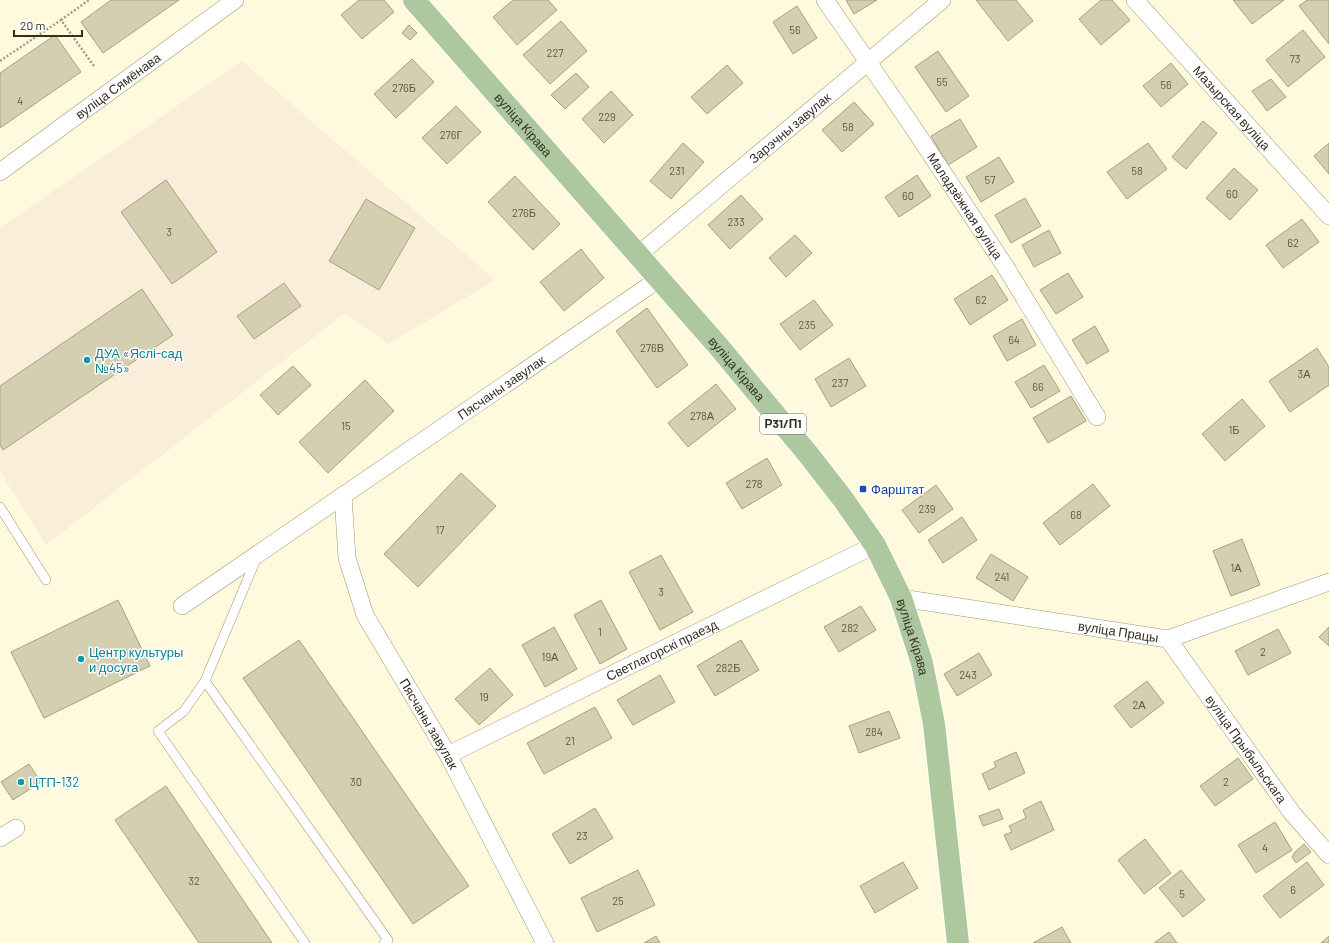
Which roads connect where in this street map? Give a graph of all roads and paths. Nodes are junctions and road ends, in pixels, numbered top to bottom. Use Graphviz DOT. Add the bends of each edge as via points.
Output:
graph roads {
  1 [pos="89,0"];
  2 [pos="235,0"];
  3 [pos="414,0"];
  4 [pos="825,0"];
  5 [pos="942,0"];
  6 [pos="1135,0"];
  7 [pos="61,20"];
  8 [pos="0,61"];
  9 [pos="868,63"];
  10 [pos="94,66"];
  11 [pos="0,172"];
  12 [pos="1329,216"];
  13 [pos="638,255"];
  14 [pos="659,278"];
  15 [pos="1097,417"];
  16 [pos="343,495"];
  17 [pos="0,507"];
  18 [pos="875,546"];
  19 [pos="258,554"];
  20 [pos="46,580"];
  21 [pos="1329,582"];
  22 [pos="901,598"];
  23 [pos="182,606"];
  24 [pos="1168,639"];
  25 [pos="205,681"];
  26 [pos="448,755"];
  27 [pos="16,828"];
  28 [pos="0,838"];
  29 [pos="1329,855"];
  30 [pos="305,943"];
  31 [pos="384,943"];
  32 [pos="545,943"];
  33 [pos="958,943"];
  1 -- 7 [label="path"];
  2 -- 11 [label="street, вуліца Сямёнава"];
  3 -- 13 [label="main road, вуліца Кірава / Р31/П1"];
  4 -- 9 [label="street, Маладзёжная вуліца"];
  5 -- 9 [label="street, Зарэчны завулак"];
  6 -- 12 [label="street, Мазырская вуліца"];
  7 -- 8 [label="path"];
  7 -- 10 [label="path"];
  9 -- 13 [label="street, Зарэчны завулак"];
  9 -- 15 [label="street, Маладзёжная вуліца" via="1005,266"];
  13 -- 14 [label="main road, вуліца Кірава / Р31/П1"];
  14 -- 16 [label="street, Пясчаны завулак"];
  14 -- 18 [label="main road, вуліца Кірава / Р31/П1" via="808,454"];
  16 -- 19 [label="street, Пясчаны завулак"];
  16 -- 26 [label="street, Пясчаны завулак" via="347,558 365,615"];
  17 -- 20 [label="lane"];
  18 -- 22 [label="main road, вуліца Кірава / Р31/П1"];
  18 -- 26 [label="street, Светлагорскі праезд"];
  19 -- 23 [label="street, Пясчаны завулак"];
  19 -- 25 [label="lane"];
  21 -- 24 [label="street, вуліца Працы"];
  22 -- 24 [label="street, вуліца Працы"];
  22 -- 33 [label="main road, вуліца Кірава / Р31/П1" via="922,663 934,724"];
  24 -- 29 [label="street, вуліца Прыбыльскага" via="1292,813"];
  25 -- 30 [label="lane" via="184,711 158,731"];
  25 -- 31 [label="lane" via="388,940"];
  26 -- 32 [label="street, Пясчаны завулак"];
  27 -- 28 [label="street"];
}
